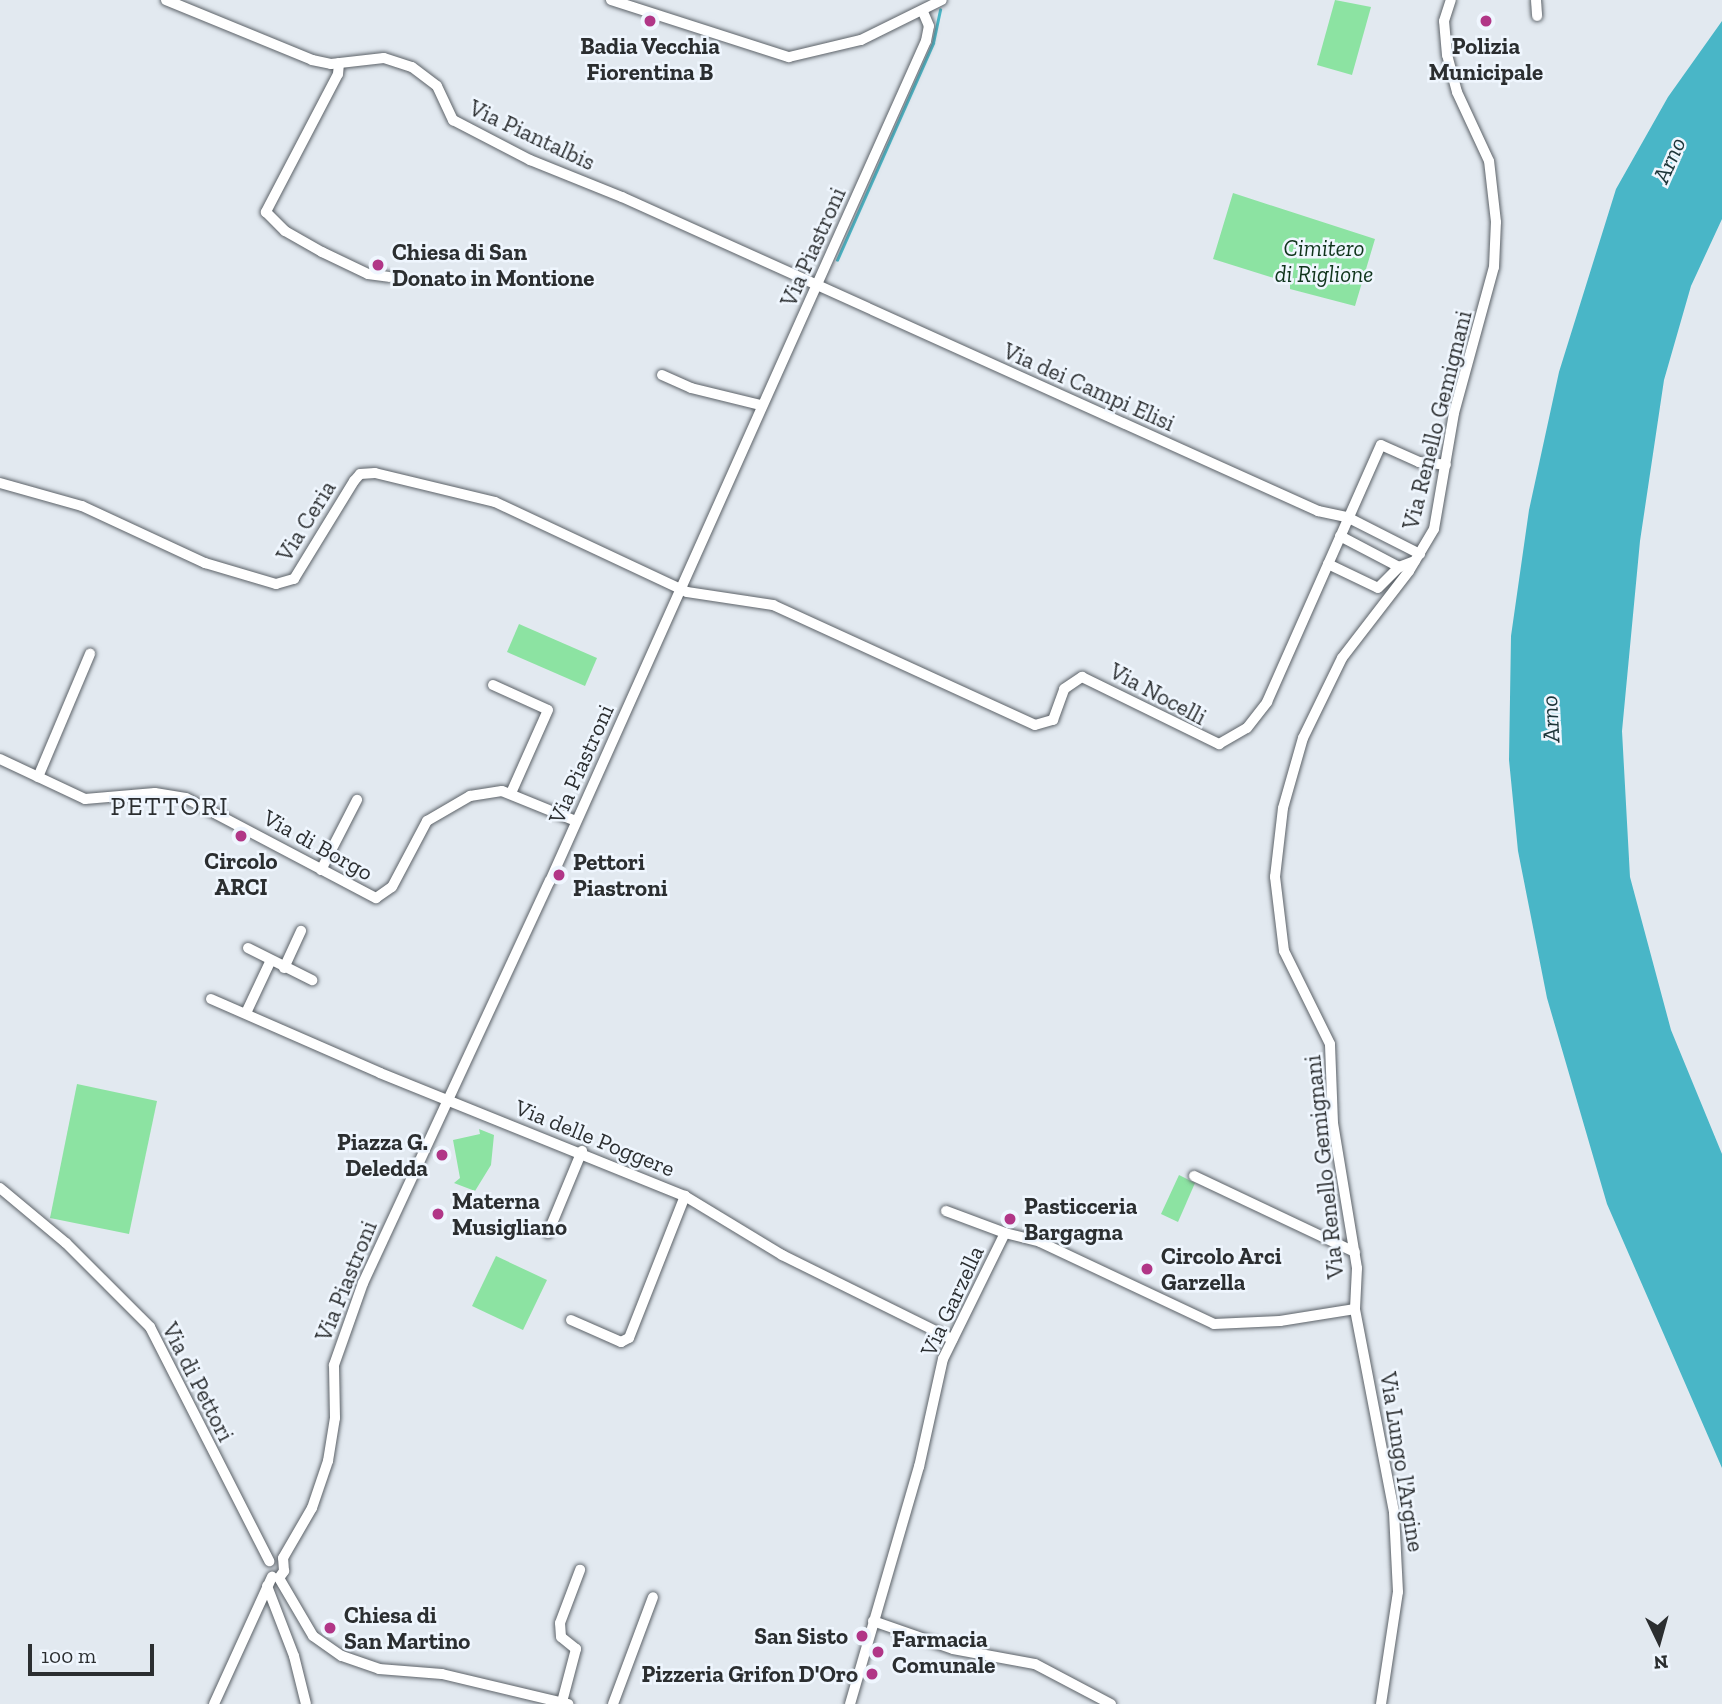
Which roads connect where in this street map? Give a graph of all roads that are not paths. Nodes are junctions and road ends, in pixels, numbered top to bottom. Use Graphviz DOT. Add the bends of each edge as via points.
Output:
graph roads {
  1 [pos="166,0"];
  2 [pos="611,0"];
  3 [pos="942,0"];
  4 [pos="1451,0"];
  5 [pos="1536,0"];
  6 [pos="923,12"];
  7 [pos="1537,16"];
  8 [pos="339,63"];
  9 [pos="389,277"];
  10 [pos="818,286"];
  11 [pos="662,375"];
  12 [pos="761,405"];
  13 [pos="1446,465"];
  14 [pos="0,483"];
  15 [pos="1347,517"];
  16 [pos="1340,536"];
  17 [pos="1418,558"];
  18 [pos="1328,564"];
  19 [pos="1399,567"];
  20 [pos="679,589"];
  21 [pos="90,654"];
  22 [pos="493,685"];
  23 [pos="0,760"];
  24 [pos="38,777"];
  25 [pos="511,793"];
  26 [pos="357,800"];
  27 [pos="576,821"];
  28 [pos="321,870"];
  29 [pos="301,931"];
  30 [pos="248,948"];
  31 [pos="270,962"];
  32 [pos="284,968"];
  33 [pos="312,980"];
  34 [pos="211,999"];
  35 [pos="246,1013"];
  36 [pos="449,1100"];
  37 [pos="582,1150"];
  38 [pos="1194,1176"];
  39 [pos="0,1188"];
  40 [pos="685,1196"];
  41 [pos="946,1211"];
  42 [pos="548,1233"];
  43 [pos="1005,1233"];
  44 [pos="1355,1252"];
  45 [pos="1355,1309"];
  46 [pos="571,1320"];
  47 [pos="951,1339"];
  48 [pos="283,1558"];
  49 [pos="269,1561"];
  50 [pos="580,1570"];
  51 [pos="272,1580"];
  52 [pos="653,1597"];
  53 [pos="873,1621"];
  54 [pos="565,1703"];
  55 [pos="214,1704"];
  56 [pos="306,1704"];
  57 [pos="612,1704"];
  58 [pos="850,1704"];
  59 [pos="1111,1704"];
  60 [pos="1381,1704"];
  1 -- 8 [label="street, Via Piantalbis" via="284,50 321,63"];
  2 -- 6 [label="street" via="789,57 845,46"];
  3 -- 6 [label="street"];
  4 -- 13 [label="street, Via Renello Gemignani" via="1444,21 1447,55 1457,92 1489,161 1496,237 1494,267 1454,413"];
  5 -- 7 [label="street"];
  6 -- 10 [label="street, Via Piastroni" via="929,26 926,41"];
  8 -- 9 [label="street" via="338,75 266,212 285,231 322,252 368,274"];
  8 -- 10 [label="street, Via Piantalbis" via="384,58 412,67 433,80 450,116 458,122 542,166 611,191"];
  10 -- 12 [label="street, Via Piastroni"];
  10 -- 15 [label="street, Via dei Campi Elisi" via="1318,511"];
  11 -- 12 [label="street" via="691,388"];
  12 -- 20 [label="street, Via Piastroni"];
  13 -- 15 [label="street, Via Nocelli" via="1419,462 1381,445"];
  13 -- 17 [label="street, Via Renello Gemignani" via="1434,529"];
  14 -- 20 [label="street, Via Ceria" via="82,506 205,563 276,584 294,579 360,474 375,473 495,502"];
  15 -- 16 [label="street, Via Nocelli"];
  15 -- 17 [label="street"];
  16 -- 18 [label="street, Via Nocelli"];
  16 -- 19 [label="street"];
  17 -- 19 [label="street"];
  17 -- 44 [label="street, Via Renello Gemignani" via="1330,680 1295,760 1277,843 1277,919 1288,961 1329,1044 1334,1122"];
  18 -- 19 [label="street" via="1378,588"];
  18 -- 20 [label="street, Via Nocelli" via="1262,711 1247,728 1219,744 1082,677 1064,689 1053,720 1035,725 926,679 870,648 773,605"];
  20 -- 27 [label="street, Via Piastroni"];
  21 -- 24 [label="street"];
  22 -- 25 [label="street" via="548,710"];
  23 -- 24 [label="street, Via di Borgo"];
  24 -- 28 [label="street, Via di Borgo" via="93,800 155,793 186,798"];
  25 -- 27 [label="street, Via di Borgo"];
  25 -- 28 [label="street, Via di Borgo" via="483,792 431,817 382,897 369,896"];
  26 -- 28 [label="street"];
  27 -- 36 [label="street, Via Piastroni"];
  29 -- 32 [label="street"];
  30 -- 31 [label="street"];
  31 -- 32 [label="street"];
  31 -- 35 [label="street"];
  32 -- 33 [label="street"];
  34 -- 35 [label="street, Via delle Poggere"];
  35 -- 36 [label="street, Via delle Poggere"];
  36 -- 37 [label="street, Via delle Poggere"];
  36 -- 48 [label="street, Via Piastroni" via="348,1321 334,1365 334,1430 328,1461 312,1508"];
  37 -- 40 [label="street, Via delle Poggere"];
  37 -- 42 [label="street"];
  38 -- 44 [label="street"];
  39 -- 49 [label="street, Via di Pettori" via="66,1244 150,1327"];
  40 -- 46 [label="street" via="629,1338 621,1342"];
  40 -- 47 [label="street, Via delle Poggere" via="782,1255"];
  41 -- 43 [label="street"];
  43 -- 45 [label="street, Via Garzella" via="1014,1231 1040,1242 1214,1324 1280,1321"];
  43 -- 47 [label="street, Via Garzella"];
  44 -- 45 [label="street, Via Renello Gemignani"];
  45 -- 60 [label="street, Via Lungo l'Argine" via="1394,1512 1399,1571"];
  47 -- 53 [label="street, Via Garzella" via="904,1525"];
  48 -- 49 [label="street" via="274,1556"];
  48 -- 51 [label="street, Via Piastroni" via="284,1571"];
  49 -- 51 [label="street, Via di Pettori"];
  50 -- 54 [label="street" via="560,1623 561,1637 576,1649"];
  51 -- 54 [label="street" via="313,1636 342,1656 386,1670 442,1674"];
  51 -- 55 [label="street, Via Piastroni"];
  51 -- 56 [label="street"];
  52 -- 57 [label="street"];
  53 -- 58 [label="street, Via Garzella"];
  53 -- 59 [label="street" via="953,1649 1035,1664"];
}
